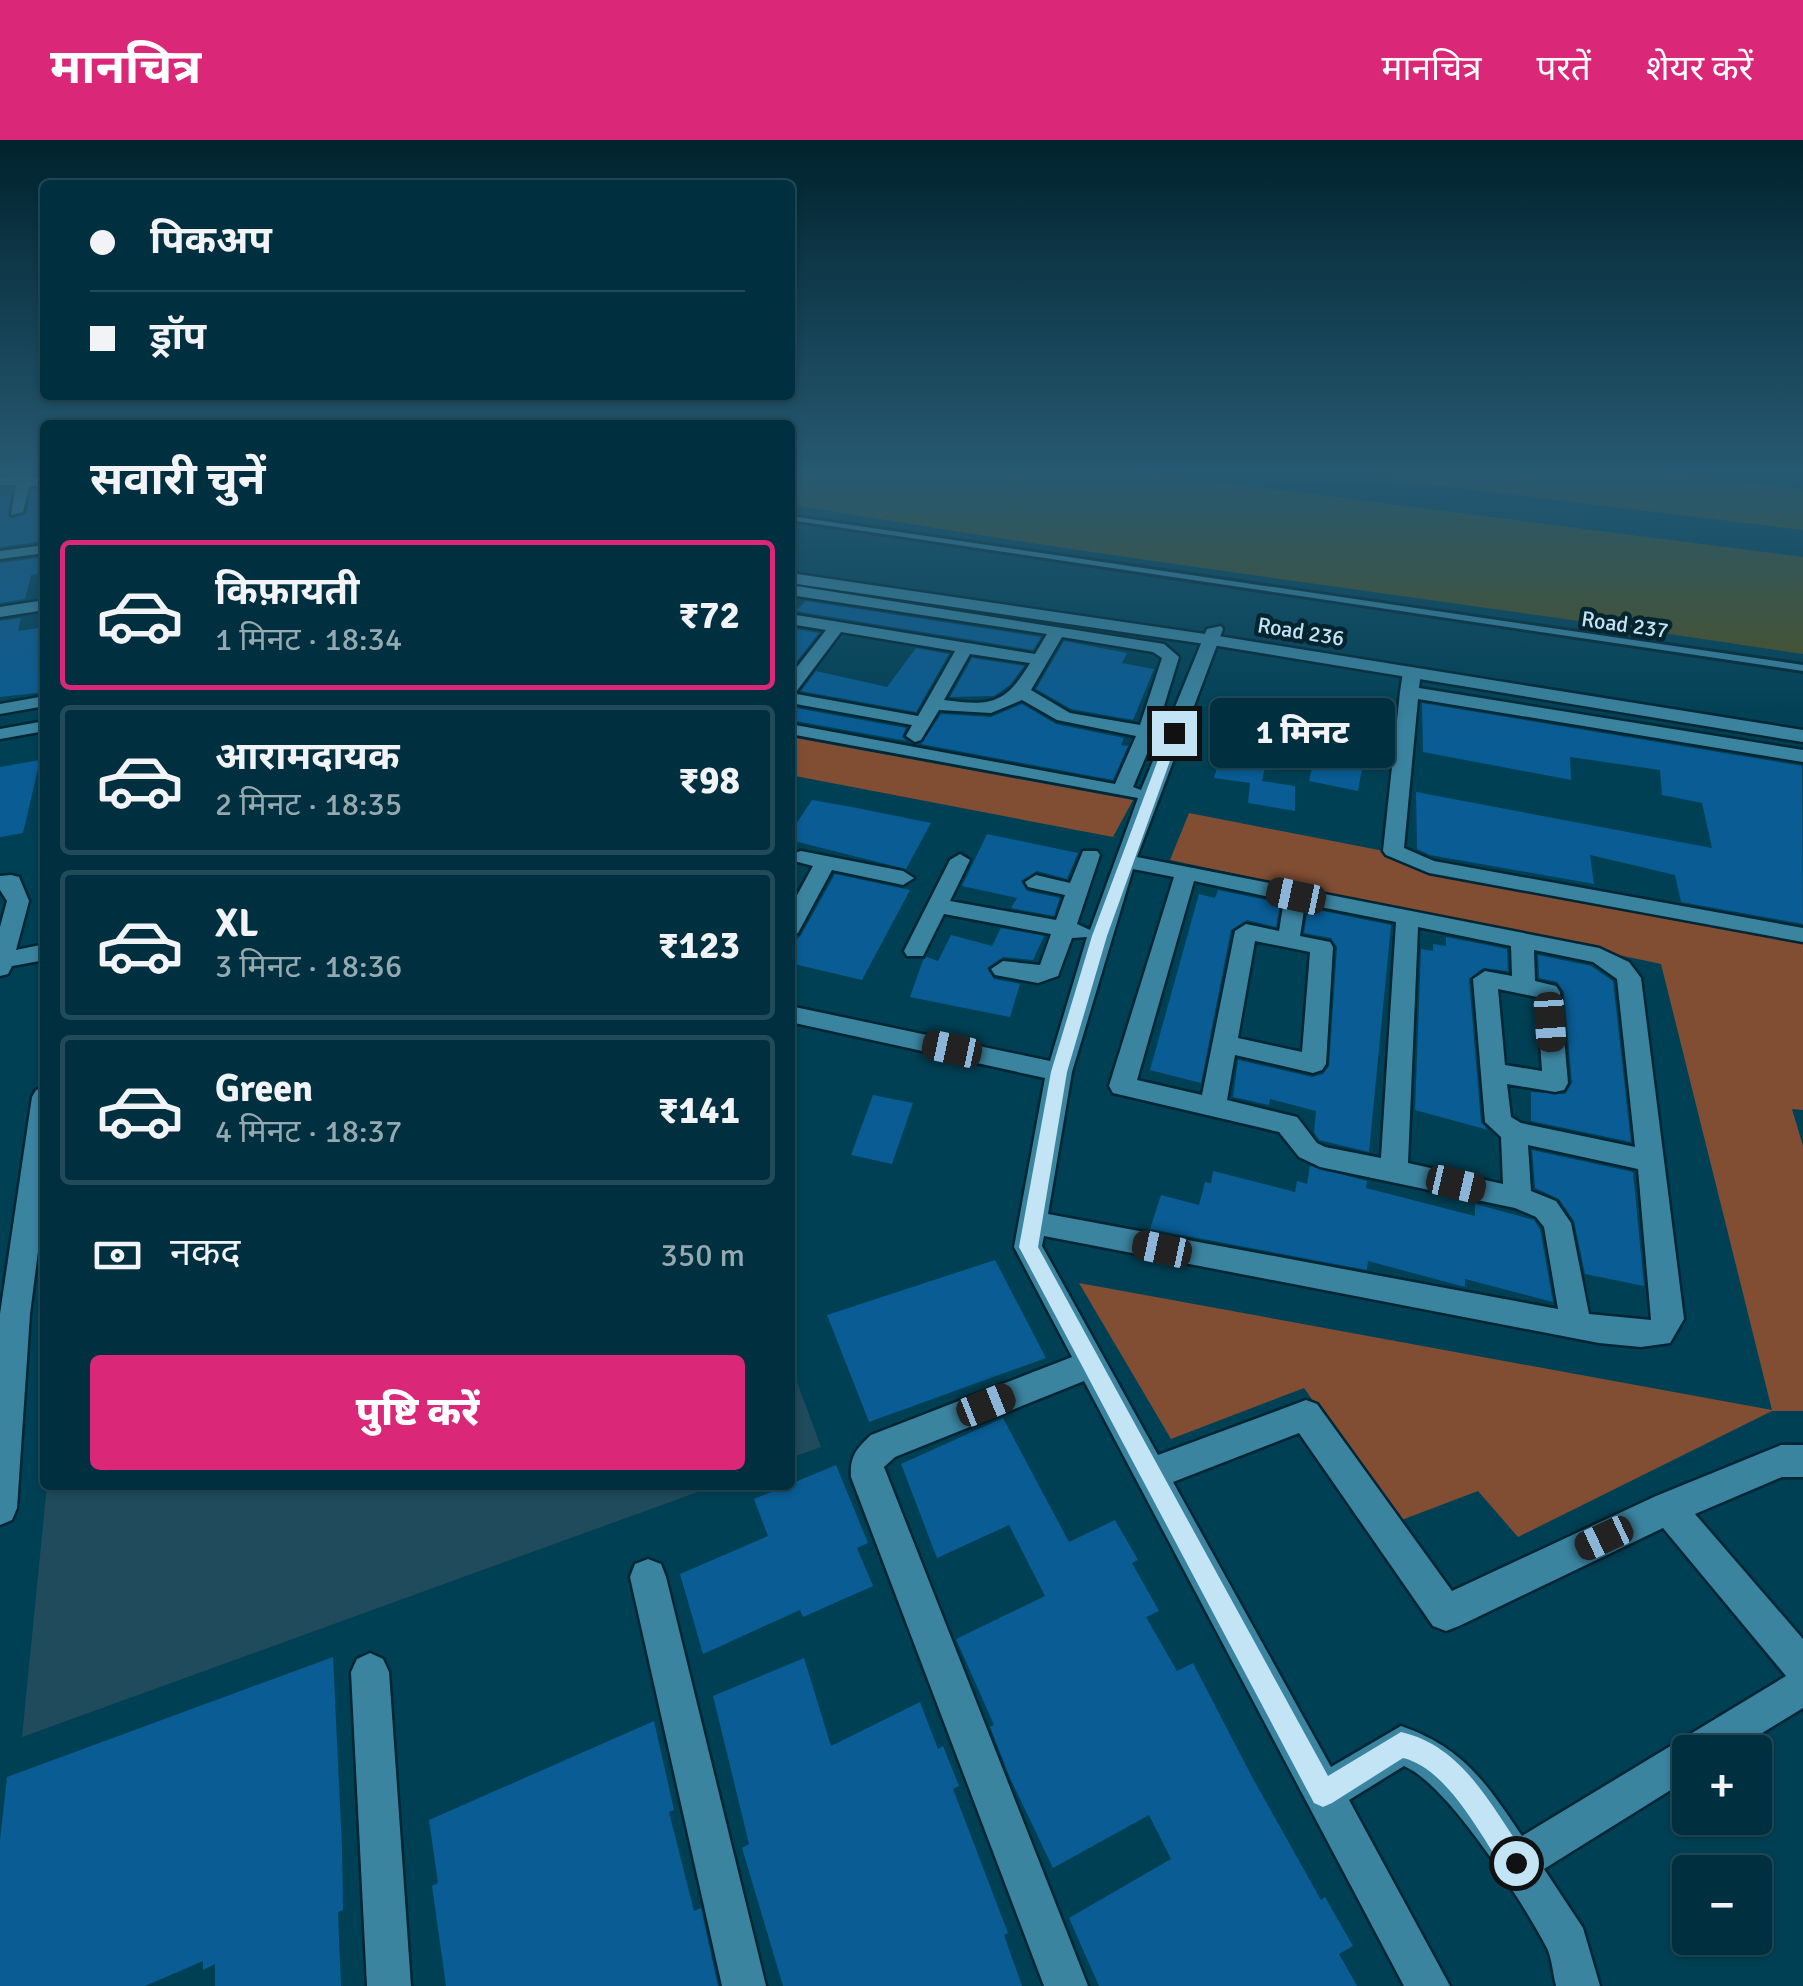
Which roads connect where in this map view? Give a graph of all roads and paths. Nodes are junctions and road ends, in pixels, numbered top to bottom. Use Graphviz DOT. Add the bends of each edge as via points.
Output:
graph roads {
  1 [pos="1061,558"];
  2 [pos="795,566"];
  3 [pos="795,579"];
  4 [pos="796,591"];
  5 [pos="40,606"];
  6 [pos="0,612"];
  7 [pos="795,620"];
  8 [pos="838,627"];
  9 [pos="1057,631"];
  10 [pos="1214,634"];
  11 [pos="964,648"];
  12 [pos="1039,660"];
  13 [pos="1803,668"];
  14 [pos="795,682"];
  15 [pos="1410,682"];
  16 [pos="1022,691"];
  17 [pos="795,699"];
  18 [pos="40,702"];
  19 [pos="933,704"];
  20 [pos="0,709"];
  21 [pos="923,722"];
  22 [pos="1803,722"];
  23 [pos="40,727"];
  24 [pos="795,730"];
  25 [pos="1147,732"];
  26 [pos="0,734"];
  27 [pos="1803,736"];
  28 [pos="908,752"];
  29 [pos="1803,756"];
  30 [pos="1135,793"];
  31 [pos="1090,855"];
  32 [pos="801,857"];
  33 [pos="960,860"];
  34 [pos="1126,861"];
  35 [pos="826,862"];
  36 [pos="1186,873"];
  37 [pos="904,878"];
  38 [pos="1036,882"];
  39 [pos="0,883"];
  40 [pos="1078,891"];
  41 [pos="1296,896"];
  42 [pos="937,906"];
  43 [pos="1407,918"];
  44 [pos="795,919"];
  45 [pos="1065,929"];
  46 [pos="1803,935"];
  47 [pos="1099,936"];
  48 [pos="1522,938"];
  49 [pos="1288,941"];
  50 [pos="915,951"];
  51 [pos="40,953"];
  52 [pos="1,963"];
  53 [pos="1003,969"];
  54 [pos="1524,986"];
  55 [pos="795,1015"];
  56 [pos="1226,1044"];
  57 [pos="1059,1072"];
  58 [pos="1496,1072"];
  59 [pos="1213,1105"];
  60 [pos="1514,1132"];
  61 [pos="1652,1161"];
  62 [pos="40,1168"];
  63 [pos="1394,1171"];
  64 [pos="1518,1198"];
  65 [pos="1031,1222"];
  66 [pos="8,1316"];
  67 [pos="1576,1324"];
  68 [pos="1091,1364"];
  69 [pos="1803,1461"];
  70 [pos="1150,1474"];
  71 [pos="0,1508"];
  72 [pos="1668,1508"];
  73 [pos="648,1577"];
  74 [pos="1803,1667"];
  75 [pos="370,1672"];
  76 [pos="1803,1687"];
  77 [pos="1724,1735"];
  78 [pos="1672,1767"];
  79 [pos="1323,1794"];
  80 [pos="1516,1863"];
  81 [pos="389,1986"];
  82 [pos="744,1986"];
  83 [pos="1066,1986"];
  84 [pos="1428,1986"];
  85 [pos="1578,1986"];
  1 -- 13 [label="lane, Road 237"];
  2 -- 10 [label="street"];
  3 -- 10 [label="street, Road 236"];
  4 -- 9 [label="street"];
  5 -- 6 [label="street"];
  7 -- 8 [label="street"];
  8 -- 11 [label="street"];
  8 -- 14 [label="street"];
  9 -- 12 [label="street"];
  9 -- 25 [label="street" via="1158,648 1172,657"];
  10 -- 15 [label="street, Road 236"];
  10 -- 22 [label="street"];
  10 -- 30 [label="street"];
  11 -- 12 [label="street"];
  11 -- 19 [label="street"];
  12 -- 16 [label="street"];
  15 -- 27 [label="street, Road 236"];
  15 -- 29 [label="street"];
  15 -- 46 [label="street" via="1393,851 1429,867"];
  16 -- 19 [label="street" via="1006,706 987,711"];
  16 -- 25 [label="street" via="1037,707"];
  17 -- 21 [label="street"];
  18 -- 20 [label="street"];
  19 -- 21 [label="street"];
  21 -- 28 [label="street"];
  23 -- 26 [label="street"];
  24 -- 28 [label="street"];
  25 -- 30 [label="street"];
  28 -- 30 [label="street"];
  30 -- 34 [label="street"];
  31 -- 40 [label="street"];
  32 -- 35 [label="street"];
  33 -- 42 [label="street"];
  34 -- 36 [label="street"];
  34 -- 47 [label="street"];
  35 -- 37 [label="street"];
  35 -- 44 [label="street"];
  36 -- 41 [label="street"];
  36 -- 59 [label="street" via="1122,1086"];
  38 -- 40 [label="street"];
  39 -- 52 [label="street" via="11,882 18,901"];
  40 -- 45 [label="street"];
  41 -- 43 [label="street"];
  41 -- 49 [label="street"];
  42 -- 45 [label="street"];
  42 -- 50 [label="street"];
  43 -- 48 [label="street"];
  43 -- 63 [label="street"];
  45 -- 47 [label="street"];
  45 -- 53 [label="street" via="1045,974"];
  47 -- 57 [label="street"];
  48 -- 54 [label="street"];
  48 -- 61 [label="street" via="1599,956 1629,978"];
  49 -- 56 [label="street" via="1246,931"];
  49 -- 56 [label="street" via="1322,947 1313,1064"];
  51 -- 52 [label="street"];
  54 -- 58 [label="street" via="1485,979"];
  54 -- 58 [label="street" via="1548,992 1555,1083"];
  55 -- 57 [label="street"];
  56 -- 59 [label="street"];
  57 -- 65 [label="street"];
  58 -- 60 [label="street" via="1498,1122"];
  59 -- 63 [label="street" via="1288,1124 1320,1156"];
  60 -- 61 [label="street"];
  60 -- 64 [label="street"];
  61 -- 67 [label="street" via="1670,1313 1666,1328 1646,1334"];
  62 -- 66 [label="street"];
  63 -- 64 [label="street"];
  64 -- 67 [label="street" via="1546,1209 1557,1223"];
  65 -- 67 [label="street" via="1356,1288"];
  65 -- 68 [label="street" via="1028,1247"];
  66 -- 71 [label="street"];
  68 -- 70 [label="street"];
  68 -- 83 [label="street" via="883,1446 867,1461"];
  69 -- 72 [label="street" via="1781,1461"];
  70 -- 72 [label="street" via="1306,1416 1446,1612"];
  70 -- 79 [label="street"];
  72 -- 74 [label="street"];
  73 -- 82 [label="street"];
  75 -- 81 [label="street"];
  76 -- 77 [label="street"];
  78 -- 80 [label="street"];
  79 -- 80 [label="street" via="1401,1745 1419,1749 1450,1770"];
  79 -- 84 [label="street"];
  80 -- 85 [label="street" via="1568,1943"];
}
